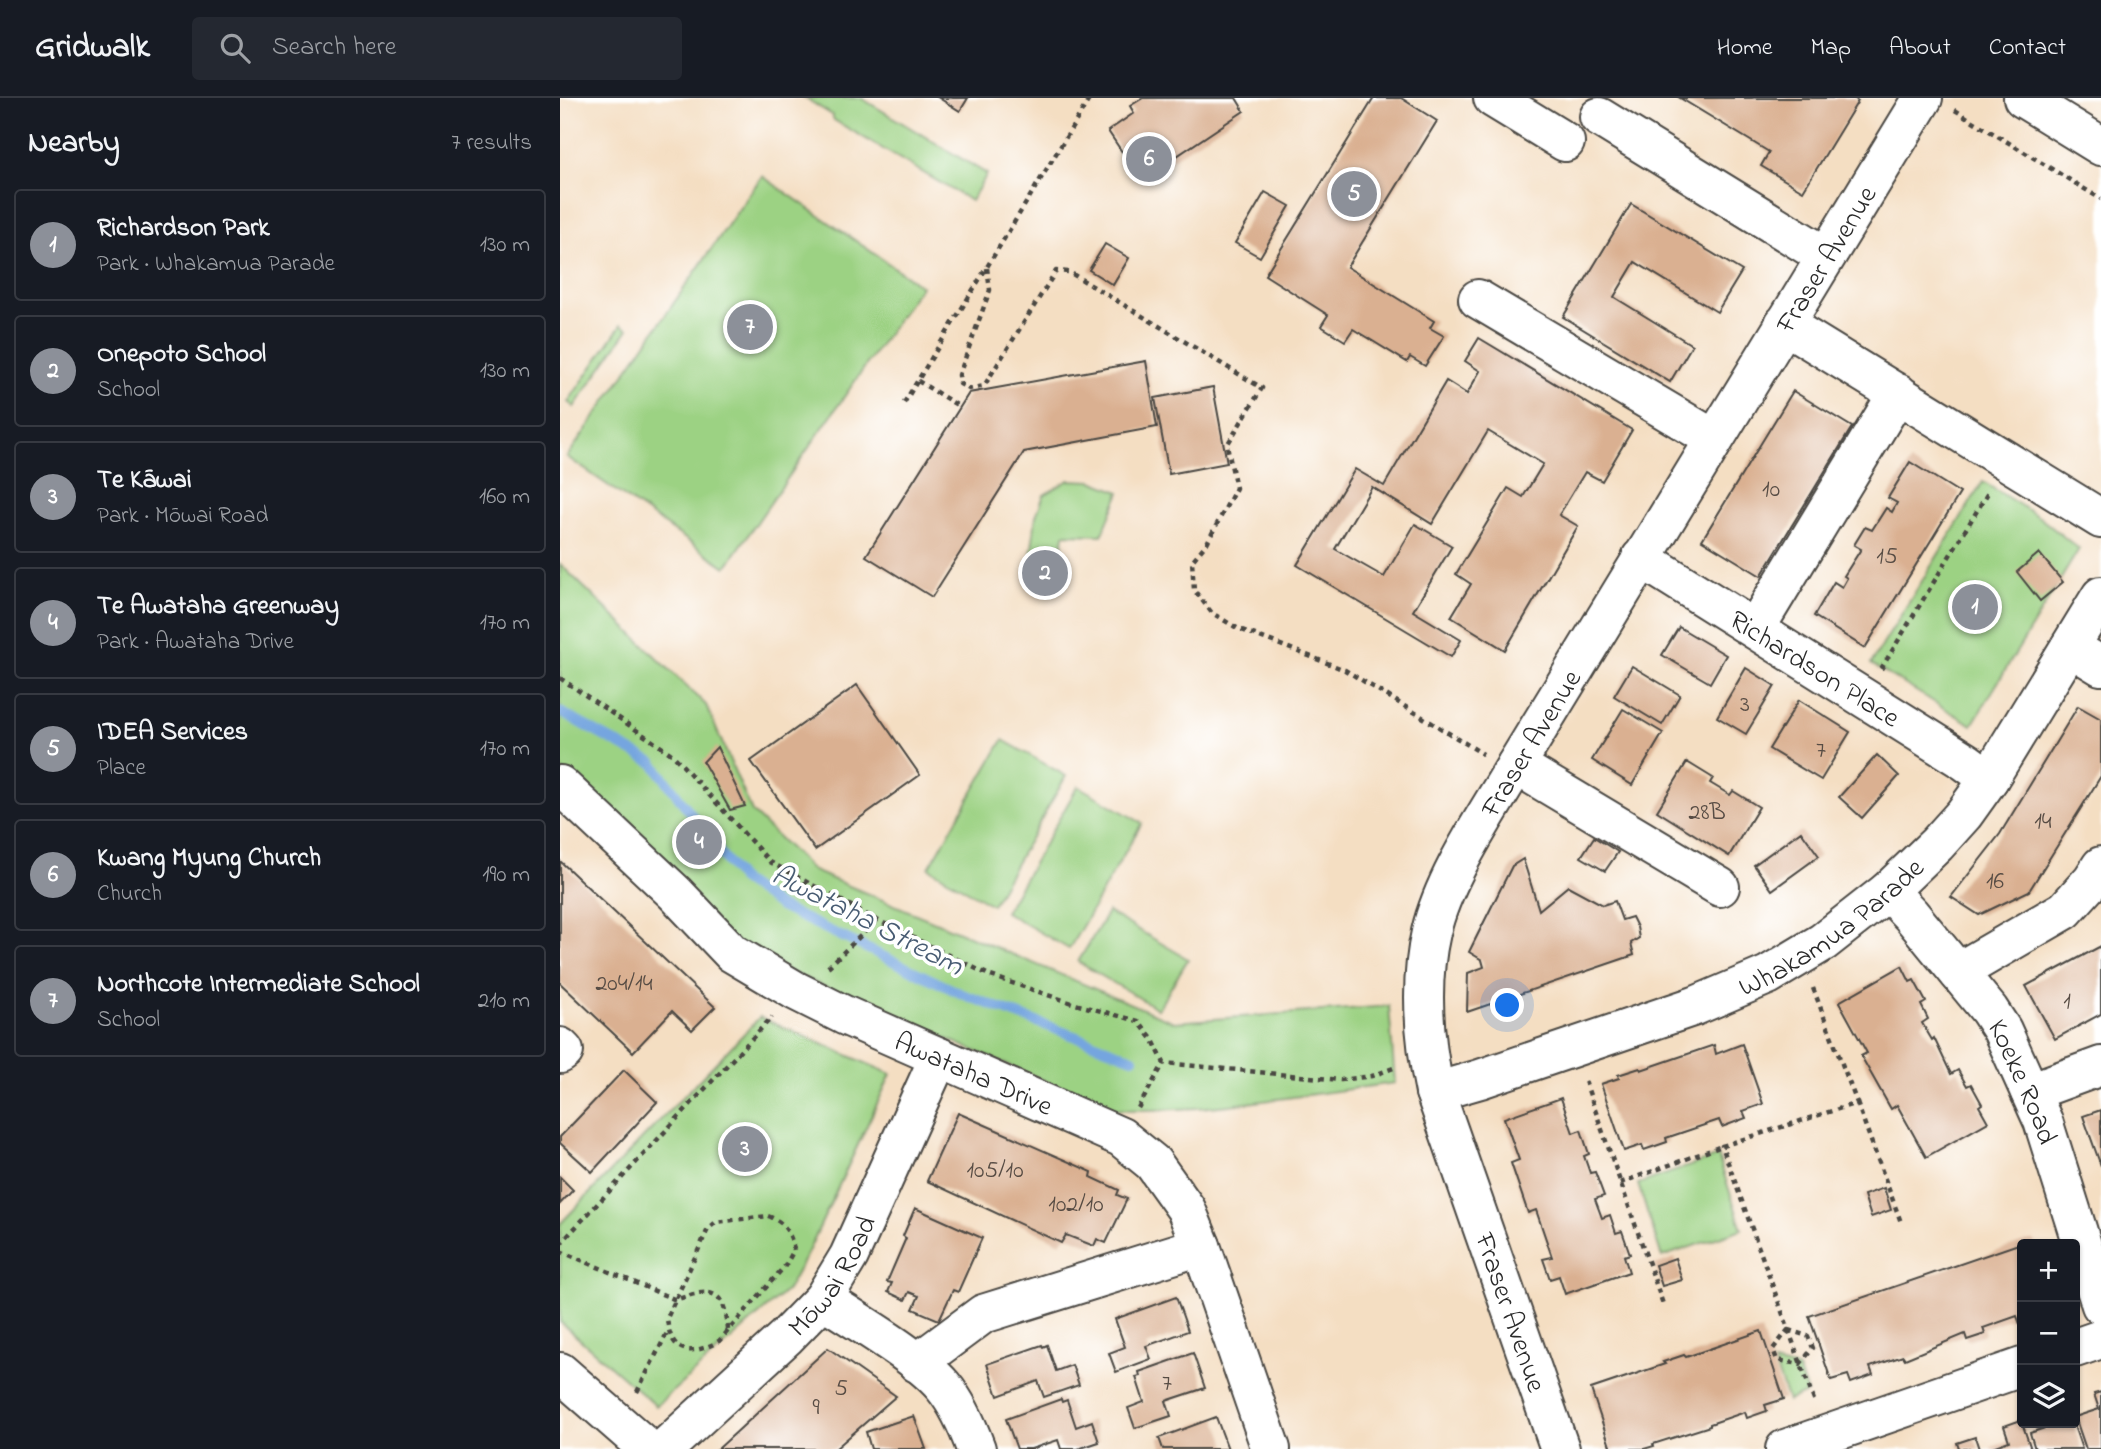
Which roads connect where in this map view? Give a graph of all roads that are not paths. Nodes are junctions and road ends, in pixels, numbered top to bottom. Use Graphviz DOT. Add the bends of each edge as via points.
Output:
graph roads {
  1 [pos="1493,98"];
  2 [pos="2023,98"];
  3 [pos="1936,102"];
  4 [pos="1599,117"];
  5 [pos="1565,142"];
  6 [pos="2101,146"];
  7 [pos="1825,256"];
  8 [pos="1478,299"];
  9 [pos="1784,324"];
  10 [pos="1898,393"];
  11 [pos="1714,439"];
  12 [pos="2101,519"];
  13 [pos="1641,558"];
  14 [pos="2101,596"];
  15 [pos="1755,629"];
  16 [pos="2086,656"];
  17 [pos="1501,760"];
  18 [pos="1989,779"];
  19 [pos="560,785"];
  20 [pos="2101,866"];
  21 [pos="1720,887"];
  22 [pos="1888,891"];
  23 [pos="1958,972"];
  24 [pos="560,1047"];
  25 [pos="560,1054"];
  26 [pos="939,1057"];
  27 [pos="2101,1066"];
  28 [pos="1435,1092"];
  29 [pos="2031,1092"];
  30 [pos="1201,1246"];
  31 [pos="823,1299"];
  32 [pos="2101,1305"];
  33 [pos="2101,1339"];
  34 [pos="2080,1346"];
  35 [pos="917,1363"];
  36 [pos="2017,1369"];
  37 [pos="560,1371"];
  38 [pos="1835,1428"];
  39 [pos="634,1436"];
  40 [pos="664,1449"];
  41 [pos="976,1449"];
  42 [pos="1271,1449"];
  43 [pos="1560,1449"];
  44 [pos="1786,1449"];
  1 -- 5 [label="street"];
  2 -- 6 [label="street"];
  3 -- 7 [label="street, Fraser Avenue"];
  4 -- 7 [label="street"];
  7 -- 9 [label="street, Fraser Avenue"];
  8 -- 11 [label="street"];
  9 -- 10 [label="street"];
  9 -- 11 [label="street, Fraser Avenue"];
  10 -- 12 [label="street"];
  10 -- 15 [label="street"];
  11 -- 13 [label="street, Fraser Avenue"];
  13 -- 15 [label="street, Richardson Place"];
  13 -- 17 [label="street, Fraser Avenue"];
  14 -- 16 [label="street, Whakamua Parade"];
  15 -- 18 [label="street, Richardson Place"];
  16 -- 18 [label="street, Whakamua Parade"];
  17 -- 21 [label="street"];
  17 -- 28 [label="street, Fraser Avenue" via="1431,932 1425,1020"];
  18 -- 22 [label="street, Whakamua Parade" via="1937,844"];
  19 -- 26 [label="street, Awataha Drive" via="732,953 811,980"];
  20 -- 23 [label="street" via="2065,910"];
  22 -- 23 [label="street, Koeke Road"];
  22 -- 28 [label="street, Whakamua Parade" via="1823,942 1768,975 1695,1006"];
  23 -- 29 [label="street, Koeke Road" via="2003,1030"];
  24 -- 25 [label="street" via="564,1051"];
  26 -- 30 [label="street, Awataha Drive" via="1121,1137 1153,1163 1186,1209"];
  26 -- 31 [label="street, Mōwai Road" via="849,1256"];
  27 -- 29 [label="street"];
  28 -- 43 [label="street, Fraser Avenue"];
  29 -- 32 [label="street, Koeke Road"];
  30 -- 35 [label="street" via="983,1314"];
  30 -- 42 [label="street, Awataha Drive"];
  31 -- 35 [label="street"];
  31 -- 40 [label="street, Mōwai Road"];
  33 -- 34 [label="street"];
  35 -- 41 [label="street" via="943,1386"];
  36 -- 38 [label="street"];
  37 -- 39 [label="street"];
  38 -- 44 [label="street"];
}
